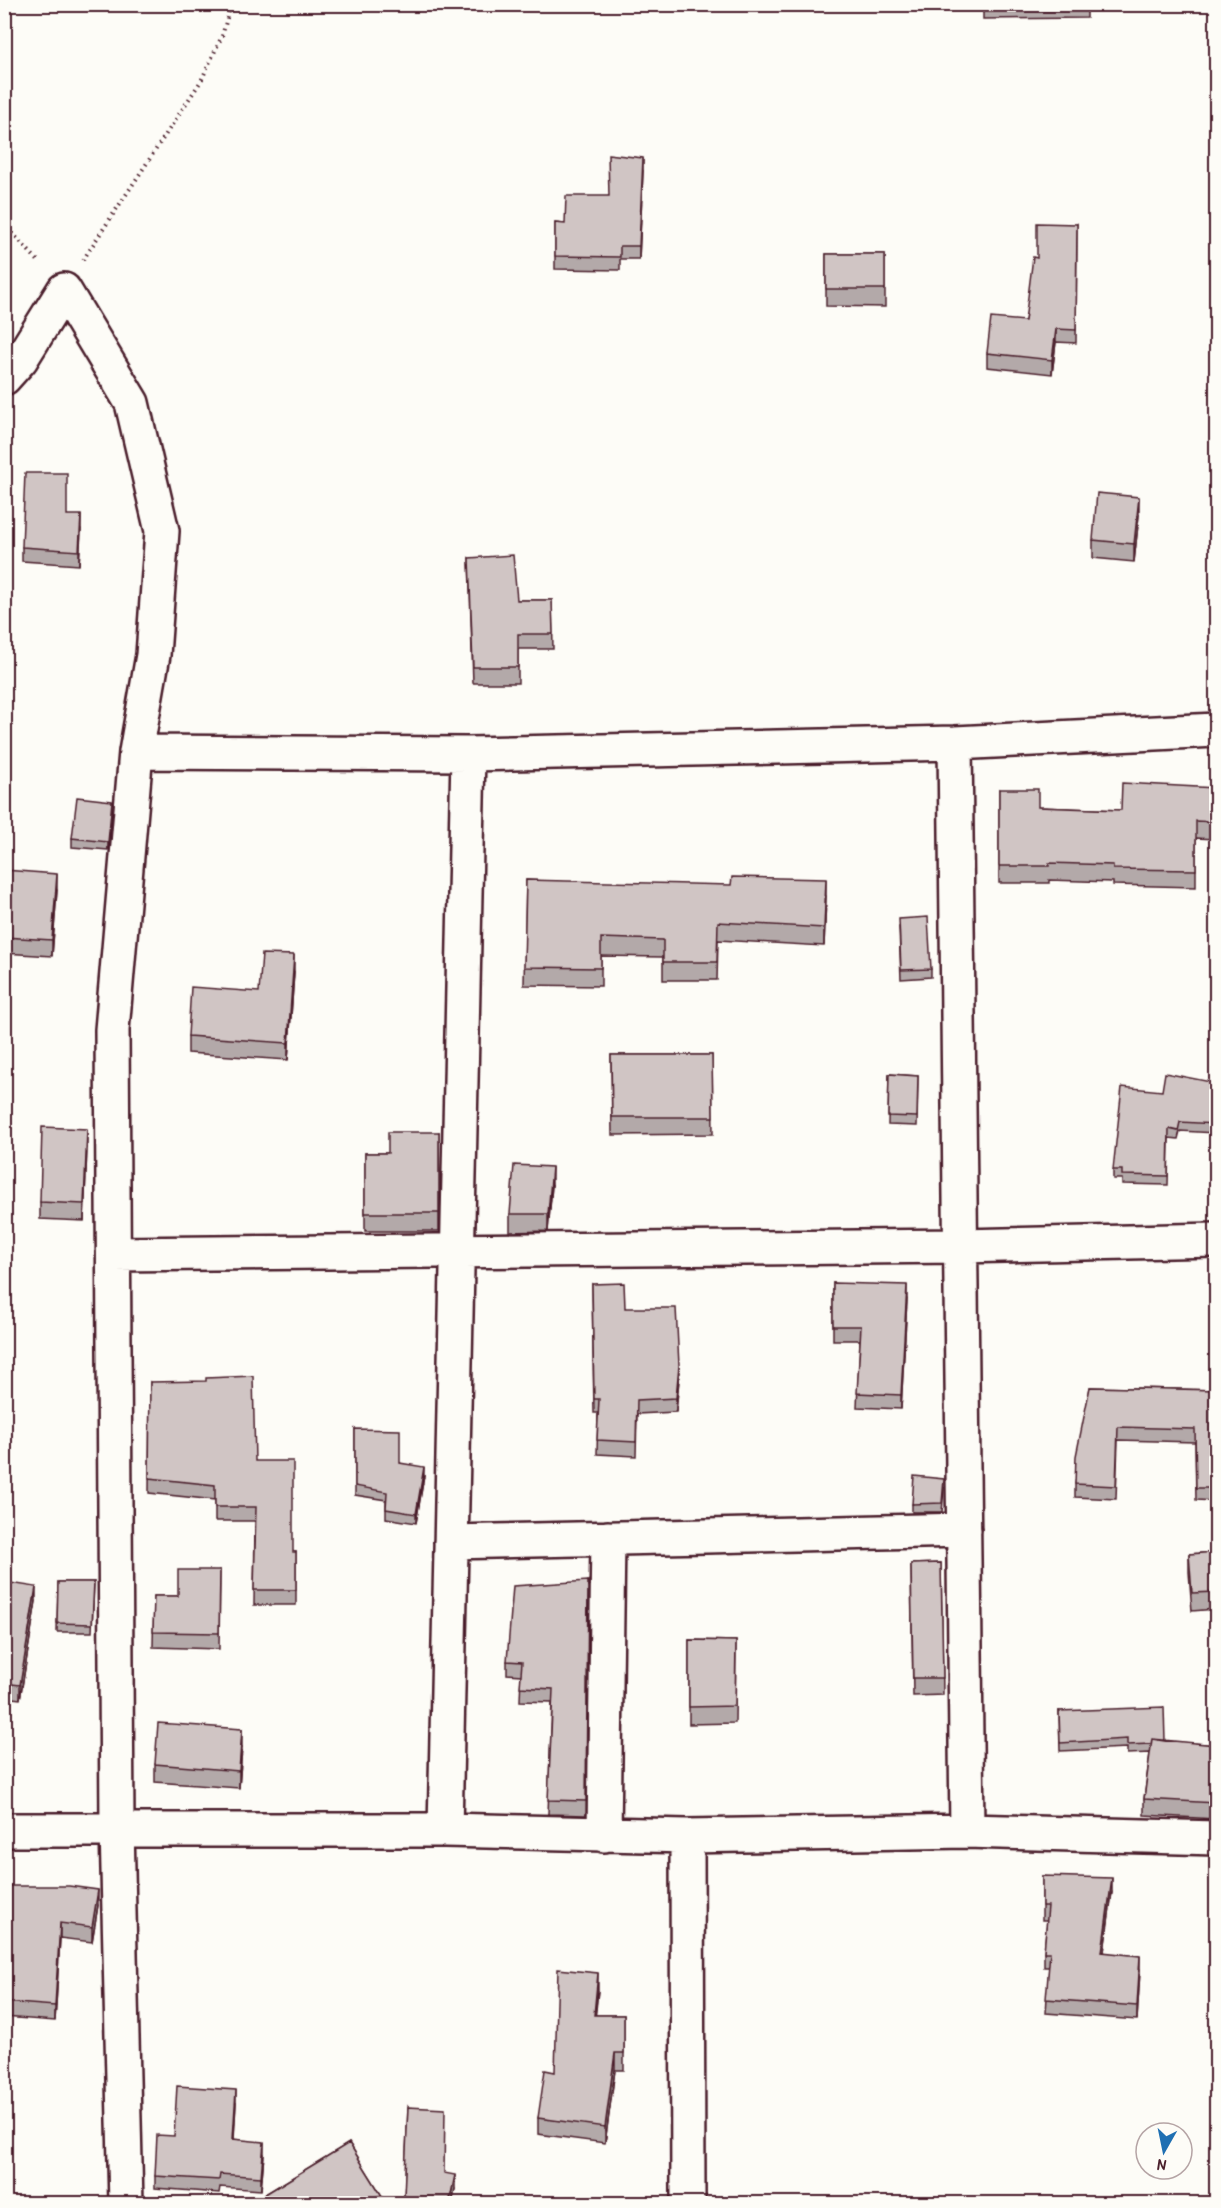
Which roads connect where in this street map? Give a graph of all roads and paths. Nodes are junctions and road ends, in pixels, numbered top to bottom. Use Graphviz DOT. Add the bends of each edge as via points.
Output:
graph roads {
  1 [pos="231,4"];
  2 [pos="4,224"];
  3 [pos="64,290"];
  4 [pos="4,378"];
  5 [pos="1216,730"];
  6 [pos="955,743"];
  7 [pos="136,752"];
  8 [pos="468,754"];
  9 [pos="1216,1240"];
  10 [pos="961,1246"];
  11 [pos="458,1249"];
  12 [pos="114,1254"];
  13 [pos="964,1530"];
  14 [pos="608,1538"];
  15 [pos="451,1542"];
  16 [pos="117,1828"];
  17 [pos="4,1830"];
  18 [pos="445,1830"];
  19 [pos="967,1831"];
  20 [pos="604,1835"];
  21 [pos="687,1836"];
  22 [pos="1216,1838"];
  23 [pos="126,2204"];
  24 [pos="688,2204"];
  1 -- 3 [label="path" via="222,36 201,81"];
  2 -- 3 [label="path"];
  3 -- 4 [label="street" via="21,359"];
  3 -- 7 [label="street" via="132,403 162,531 153,655"];
  5 -- 6 [label="street"];
  6 -- 8 [label="street"];
  6 -- 10 [label="street"];
  7 -- 8 [label="street"];
  7 -- 12 [label="street" via="112,1030"];
  8 -- 11 [label="street"];
  9 -- 10 [label="street"];
  10 -- 11 [label="street"];
  10 -- 13 [label="street"];
  11 -- 12 [label="street"];
  11 -- 15 [label="street"];
  12 -- 16 [label="street"];
  13 -- 14 [label="street"];
  13 -- 19 [label="street"];
  14 -- 15 [label="street"];
  14 -- 20 [label="street"];
  15 -- 18 [label="street"];
  16 -- 17 [label="street"];
  16 -- 18 [label="street"];
  16 -- 23 [label="street"];
  18 -- 20 [label="street"];
  19 -- 21 [label="street"];
  19 -- 22 [label="street"];
  20 -- 21 [label="street"];
  21 -- 24 [label="street"];
}
